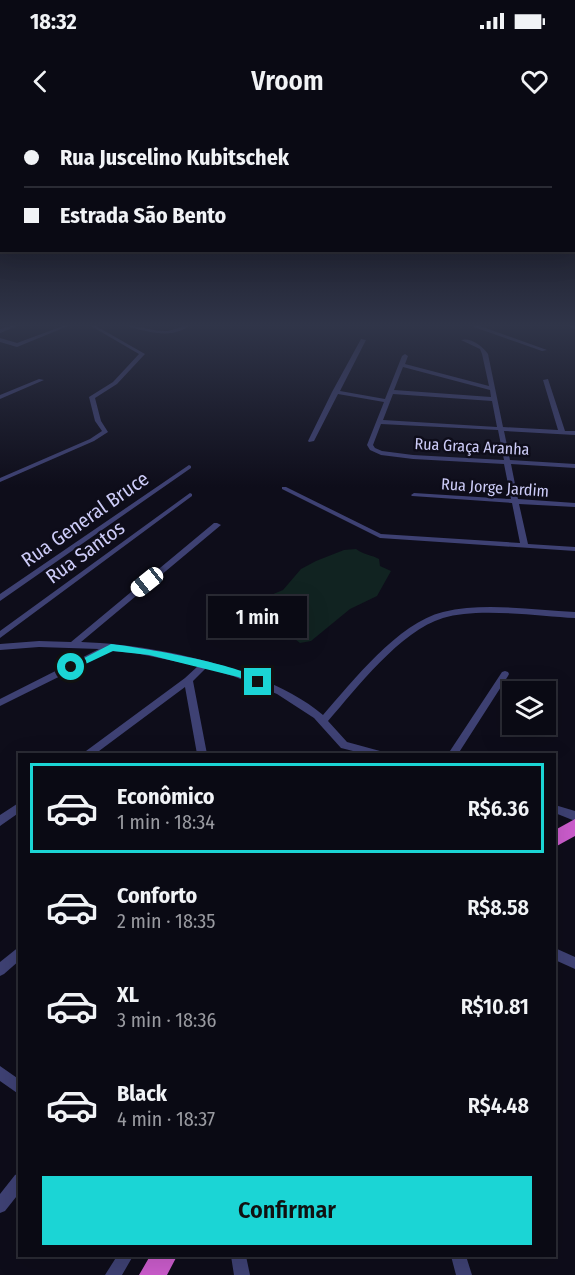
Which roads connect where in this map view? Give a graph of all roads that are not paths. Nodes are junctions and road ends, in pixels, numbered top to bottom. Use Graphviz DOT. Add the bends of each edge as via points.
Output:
graph roads {
  1 [pos="41,380"];
  2 [pos="118,380"];
  3 [pos="342,380"];
  4 [pos="396,380"];
  5 [pos="458,380"];
  6 [pos="490,380"];
  7 [pos="546,380"];
  8 [pos="492,389"];
  9 [pos="335,392"];
  10 [pos="392,392"];
  11 [pos="0,397"];
  12 [pos="493,399"];
  13 [pos="387,401"];
  14 [pos="379,422"];
  15 [pos="500,429"];
  16 [pos="562,432"];
  17 [pos="575,433"];
  18 [pos="311,441"];
  19 [pos="507,462"];
  20 [pos="575,466"];
  21 [pos="189,467"];
  22 [pos="0,480"];
  23 [pos="284,488"];
  24 [pos="190,495"];
  25 [pos="414,495"];
  26 [pos="517,501"];
  27 [pos="575,506"];
  28 [pos="217,525"];
  29 [pos="524,544"];
  30 [pos="575,549"];
  31 [pos="0,598"];
  32 [pos="575,615"];
  33 [pos="0,635"];
  34 [pos="74,643"];
  35 [pos="0,647"];
  36 [pos="111,647"];
  37 [pos="204,665"];
  38 [pos="505,674"];
  39 [pos="188,680"];
  40 [pos="0,703"];
  41 [pos="324,720"];
  42 [pos="346,749"];
  43 [pos="89,753"];
  44 [pos="202,753"];
  45 [pos="371,753"];
  46 [pos="454,753"];
  47 [pos="18,807"];
  48 [pos="556,809"];
  49 [pos="575,816"];
  50 [pos="0,820"];
  51 [pos="575,827"];
  52 [pos="556,838"];
  53 [pos="18,954"];
  54 [pos="556,954"];
  55 [pos="575,964"];
  56 [pos="0,970"];
  57 [pos="0,1073"];
  58 [pos="18,1087"];
  59 [pos="18,1183"];
  60 [pos="0,1206"];
  61 [pos="124,1257"];
  62 [pos="163,1257"];
  63 [pos="239,1257"];
  64 [pos="459,1257"];
  65 [pos="113,1275"];
  66 [pos="152,1275"];
  67 [pos="242,1275"];
  68 [pos="464,1275"];
  1 -- 11 [label="street"];
  2 -- 22 [label="street" via="92,397 103,434"];
  3 -- 9 [label="street"];
  4 -- 10 [label="street"];
  5 -- 8 [label="street"];
  6 -- 8 [label="street"];
  7 -- 16 [label="street"];
  8 -- 12 [label="street"];
  9 -- 13 [label="street"];
  9 -- 18 [label="street"];
  10 -- 12 [label="street"];
  10 -- 13 [label="street"];
  12 -- 15 [label="street"];
  13 -- 14 [label="street"];
  14 -- 15 [label="street"];
  14 -- 19 [label="street, Rua Graça Aranha" via="370,445 381,453"];
  15 -- 16 [label="street"];
  15 -- 19 [label="street"];
  16 -- 17 [label="street"];
  19 -- 20 [label="street, Rua Graça Aranha"];
  19 -- 26 [label="street"];
  21 -- 31 [label="street, Rua General Bruce"];
  23 -- 29 [label="street" via="380,536"];
  24 -- 33 [label="street, Rua Santos"];
  25 -- 26 [label="street, Rua Jorge Jardim"];
  26 -- 27 [label="street, Rua Jorge Jardim"];
  26 -- 29 [label="street"];
  28 -- 34 [label="street"];
  29 -- 30 [label="street"];
  32 -- 41 [label="street" via="463,611 426,621 406,635"];
  34 -- 35 [label="street"];
  34 -- 36 [label="street"];
  36 -- 37 [label="street" via="149,651"];
  36 -- 40 [label="street"];
  37 -- 39 [label="street"];
  37 -- 41 [label="street" via="240,674 285,693"];
  38 -- 46 [label="street"];
  39 -- 43 [label="street"];
  39 -- 44 [label="street"];
  41 -- 42 [label="street"];
  42 -- 45 [label="street"];
  47 -- 50 [label="street"];
  48 -- 49 [label="street"];
  51 -- 52 [label="highway"];
  53 -- 56 [label="street"];
  54 -- 55 [label="street"];
  57 -- 58 [label="street"];
  59 -- 60 [label="street"];
  61 -- 65 [label="street"];
  62 -- 66 [label="highway"];
  63 -- 67 [label="street"];
  64 -- 68 [label="street"];
}
